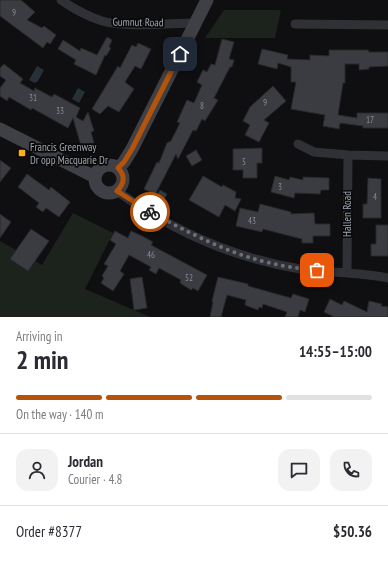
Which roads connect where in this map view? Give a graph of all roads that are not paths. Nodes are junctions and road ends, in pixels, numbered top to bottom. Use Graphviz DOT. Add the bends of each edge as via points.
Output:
graph roads {
  1 [pos="61,0"];
  2 [pos="207,0"];
  3 [pos="196,22"];
  4 [pos="294,24"];
  5 [pos="388,25"];
  6 [pos="0,129"];
  7 [pos="298,144"];
  8 [pos="348,156"];
  9 [pos="388,156"];
  10 [pos="118,168"];
  11 [pos="95,177"];
  12 [pos="117,191"];
  13 [pos="347,272"];
  14 [pos="388,278"];
  1 -- 3 [label="street, Gumnut Road" via="78,11 103,21 120,24"];
  2 -- 3 [label="main road"];
  3 -- 10 [label="main road" via="132,149"];
  4 -- 5 [label="street"];
  6 -- 11 [label="main road"];
  7 -- 8 [label="street" via="314,152"];
  8 -- 9 [label="street"];
  8 -- 13 [label="street, Hallen Road"];
  10 -- 11 [label="main road" via="110,164 102,166"];
  10 -- 12 [label="main road" via="124,179"];
  11 -- 12 [label="main road" via="96,185 102,191"];
  12 -- 13 [label="street" via="144,209 240,256 301,269"];
  13 -- 14 [label="street"];
}
